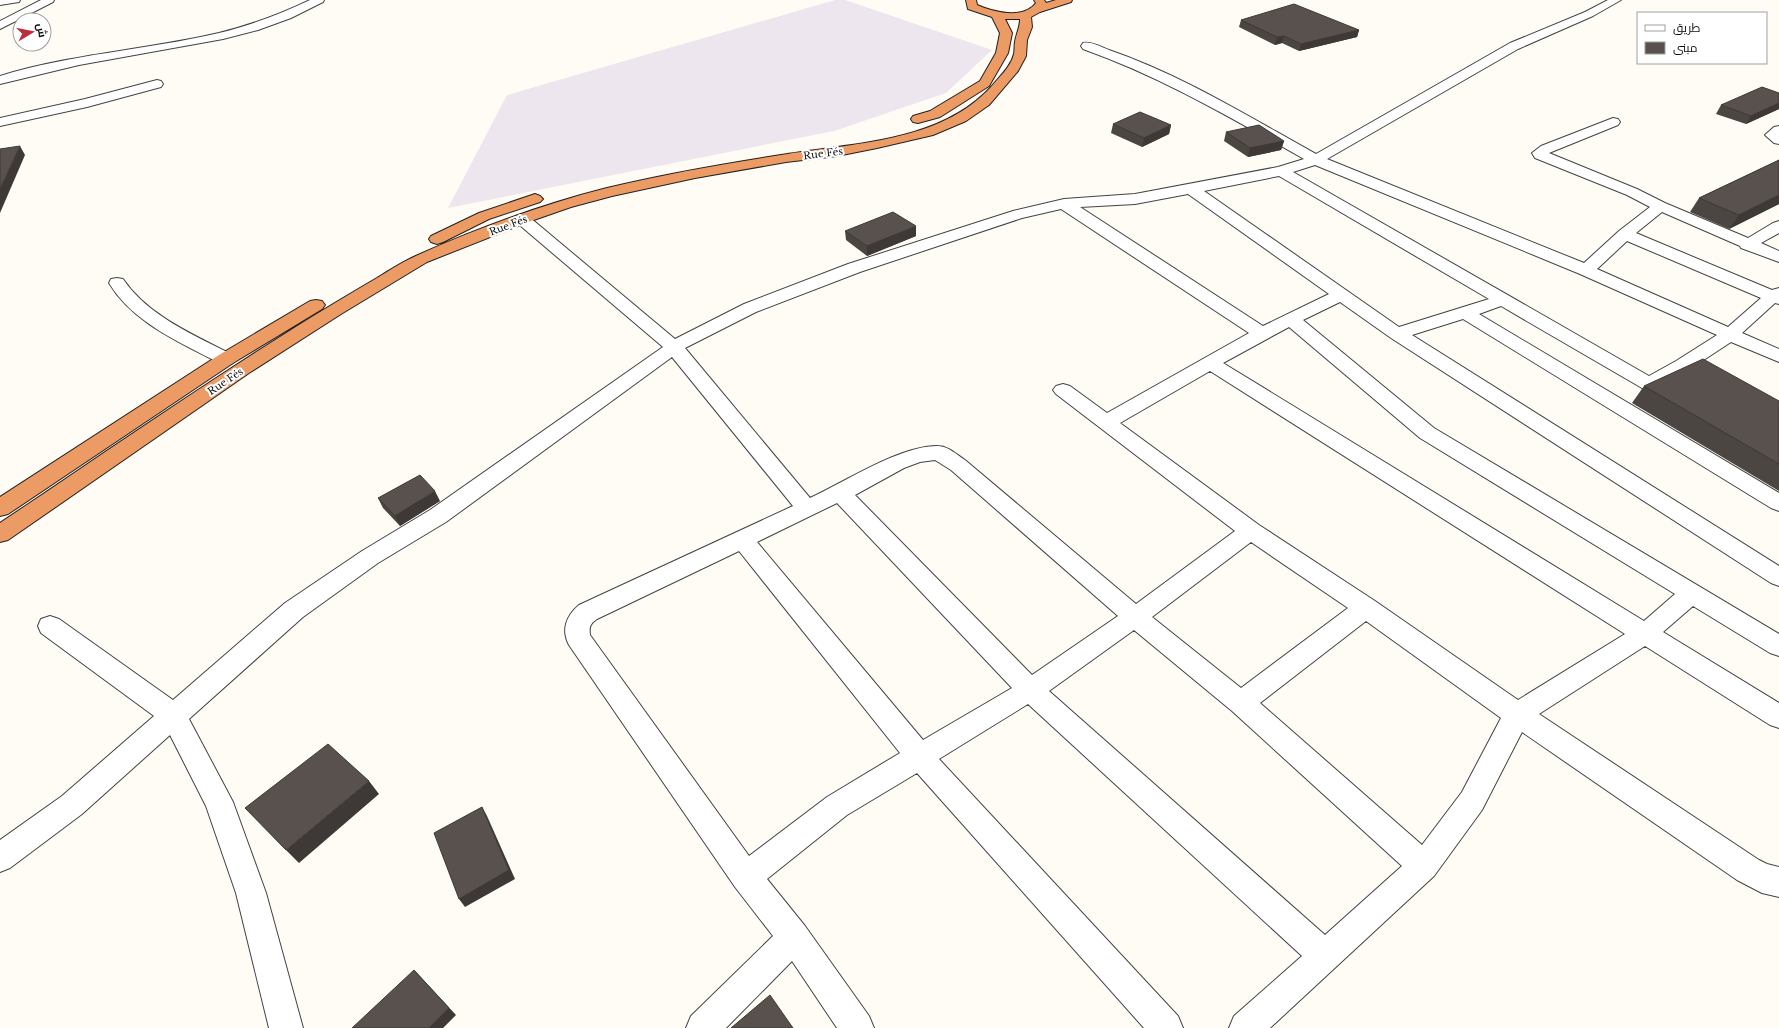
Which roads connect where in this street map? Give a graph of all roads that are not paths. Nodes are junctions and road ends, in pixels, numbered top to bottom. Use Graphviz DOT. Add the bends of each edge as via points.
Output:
graph roads {
  1 [pos="15,0"];
  2 [pos="49,0"];
  3 [pos="319,0"];
  4 [pos="971,0"];
  5 [pos="1068,0"];
  6 [pos="1616,0"];
  7 [pos="0,2"];
  8 [pos="1034,8"];
  9 [pos="997,15"];
  10 [pos="0,26"];
  11 [pos="1087,46"];
  12 [pos="0,80"];
  13 [pos="157,84"];
  14 [pos="0,122"];
  15 [pos="1613,122"];
  16 [pos="1779,130"];
  17 [pos="1779,140"];
  18 [pos="1316,160"];
  19 [pos="1281,171"];
  20 [pos="1191,189"];
  21 [pos="1064,204"];
  22 [pos="1660,206"];
  23 [pos="522,219"];
  24 [pos="1779,226"];
  25 [pos="1625,234"];
  26 [pos="1748,245"];
  27 [pos="1779,257"];
  28 [pos="1586,270"];
  29 [pos="117,283"];
  30 [pos="1341,295"];
  31 [pos="1777,296"];
  32 [pos="1504,299"];
  33 [pos="1465,314"];
  34 [pos="1291,320"];
  35 [pos="1262,334"];
  36 [pos="1397,334"];
  37 [pos="1729,335"];
  38 [pos="674,347"];
  39 [pos="1779,356"];
  40 [pos="226,359"];
  41 [pos="1210,363"];
  42 [pos="1649,384"];
  43 [pos="1063,390"];
  44 [pos="1615,403"];
  45 [pos="1107,422"];
  46 [pos="840,493"];
  47 [pos="1779,503"];
  48 [pos="0,508"];
  49 [pos="807,509"];
  50 [pos="1251,531"];
  51 [pos="0,534"];
  52 [pos="742,539"];
  53 [pos="1779,577"];
  54 [pos="1691,594"];
  55 [pos="1366,608"];
  56 [pos="1135,617"];
  57 [pos="50,626"];
  58 [pos="1645,634"];
  59 [pos="1779,646"];
  60 [pos="1030,690"];
  61 [pos="1241,703"];
  62 [pos="1517,714"];
  63 [pos="173,715"];
  64 [pos="1779,717"];
  65 [pos="918,756"];
  66 [pos="0,858"];
  67 [pos="1424,866"];
  68 [pos="746,877"];
  69 [pos="1779,882"];
  70 [pos="794,937"];
  71 [pos="1325,956"];
  72 [pos="286,1028"];
  73 [pos="703,1028"];
  74 [pos="858,1028"];
  75 [pos="1166,1028"];
  76 [pos="1246,1028"];
  1 -- 7 [label="street"];
  2 -- 10 [label="street"];
  3 -- 12 [label="street" via="287,16 229,33 80,60"];
  4 -- 9 [label="highway" via="972,7"];
  5 -- 8 [label="highway"];
  6 -- 18 [label="street" via="1514,46"];
  8 -- 9 [label="highway"];
  8 -- 23 [label="highway, Rue Fés" via="1021,40 1020,56 1012,71 984,102 961,118 934,129 857,148 695,174 610,192"];
  9 -- 40 [label="highway, Rue Fés" via="1006,33 1002,53 985,82 935,114 879,131 703,158 590,183 484,216 381,266"];
  11 -- 18 [label="street" via="1124,59 1179,84"];
  13 -- 14 [label="street"];
  15 -- 22 [label="street" via="1539,153"];
  16 -- 17 [label="street" via="1772,135"];
  18 -- 19 [label="street"];
  18 -- 28 [label="street"];
  19 -- 20 [label="street"];
  19 -- 32 [label="street"];
  20 -- 21 [label="street" via="1135,199"];
  20 -- 30 [label="street"];
  21 -- 35 [label="street"];
  21 -- 38 [label="street" via="1018,214 854,268 750,308"];
  22 -- 25 [label="street"];
  22 -- 26 [label="street"];
  23 -- 38 [label="street"];
  23 -- 51 [label="highway, Rue Fés" via="421,259 335,310 242,369"];
  24 -- 26 [label="street"];
  25 -- 28 [label="street"];
  25 -- 31 [label="street"];
  26 -- 27 [label="street"];
  28 -- 37 [label="street"];
  29 -- 40 [label="street" via="120,291 146,314"];
  30 -- 34 [label="street"];
  30 -- 36 [label="street"];
  31 -- 37 [label="street"];
  32 -- 33 [label="street"];
  32 -- 42 [label="street"];
  33 -- 36 [label="street"];
  33 -- 44 [label="street"];
  34 -- 35 [label="street"];
  34 -- 54 [label="street" via="1321,342 1393,407 1428,433"];
  35 -- 41 [label="street"];
  36 -- 53 [label="street"];
  37 -- 39 [label="street"];
  37 -- 42 [label="street"];
  38 -- 49 [label="street"];
  38 -- 63 [label="street" via="438,516 370,557 294,610"];
  40 -- 48 [label="highway, Rue Fés"];
  41 -- 45 [label="street"];
  41 -- 58 [label="street"];
  42 -- 44 [label="street"];
  43 -- 45 [label="street"];
  44 -- 47 [label="street"];
  45 -- 50 [label="street"];
  46 -- 49 [label="street"];
  46 -- 56 [label="street" via="917,455 943,455 958,465"];
  46 -- 60 [label="street"];
  49 -- 52 [label="street"];
  50 -- 55 [label="street"];
  50 -- 56 [label="street"];
  52 -- 65 [label="street"];
  52 -- 68 [label="street" via="588,612 579,620 576,631 578,638"];
  54 -- 58 [label="street"];
  54 -- 59 [label="street"];
  55 -- 61 [label="street"];
  55 -- 62 [label="street"];
  56 -- 60 [label="street"];
  56 -- 61 [label="street"];
  57 -- 63 [label="street"];
  58 -- 62 [label="street"];
  58 -- 64 [label="street"];
  60 -- 65 [label="street"];
  60 -- 71 [label="street"];
  61 -- 67 [label="street"];
  62 -- 67 [label="street" via="1472,801"];
  62 -- 69 [label="street" via="1748,870 1762,878"];
  63 -- 66 [label="street" via="72,805"];
  63 -- 72 [label="street" via="221,809 252,893"];
  65 -- 68 [label="street" via="837,806"];
  65 -- 75 [label="street"];
  67 -- 71 [label="street"];
  68 -- 70 [label="street"];
  70 -- 73 [label="street"];
  70 -- 74 [label="street"];
  71 -- 76 [label="street"];
}
